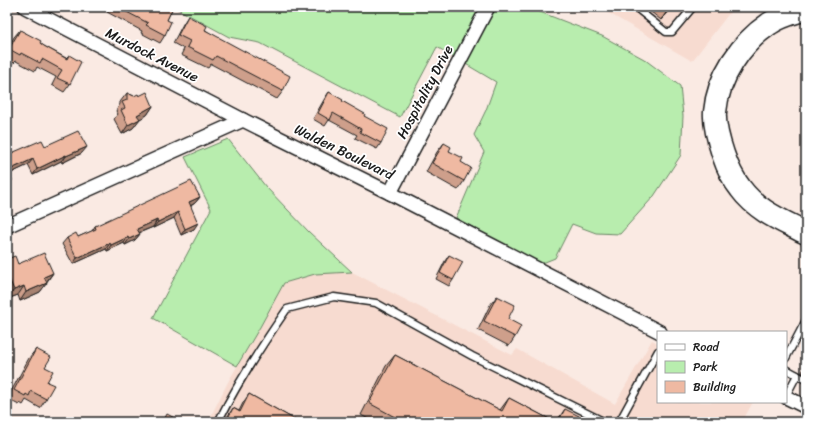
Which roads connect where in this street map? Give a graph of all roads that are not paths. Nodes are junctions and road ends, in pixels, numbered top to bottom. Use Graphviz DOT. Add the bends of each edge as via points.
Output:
graph roads {
  1 [pos="24,7"];
  2 [pos="488,7"];
  3 [pos="635,7"];
  4 [pos="693,7"];
  5 [pos="806,9"];
  6 [pos="243,120"];
  7 [pos="390,193"];
  8 [pos="784,222"];
  9 [pos="7,226"];
  10 [pos="806,228"];
  11 [pos="806,233"];
  12 [pos="806,320"];
  13 [pos="658,331"];
  14 [pos="657,353"];
  15 [pos="787,356"];
  16 [pos="787,370"];
  17 [pos="797,376"];
  18 [pos="806,380"];
  19 [pos="787,395"];
  20 [pos="787,398"];
  21 [pos="806,407"];
  22 [pos="218,422"];
  23 [pos="605,422"];
  24 [pos="619,422"];
  1 -- 6 [label="street, Murdock Avenue"];
  2 -- 7 [label="street, Hospitality Drive"];
  3 -- 4 [label="lane" via="666,32 672,32"];
  5 -- 8 [label="highway" via="770,23 751,38 734,59 720,87 715,113 722,149 741,189 759,208"];
  6 -- 7 [label="street, Walden Boulevard"];
  6 -- 9 [label="street"];
  7 -- 13 [label="street, Walden Boulevard"];
  8 -- 10 [label="highway"];
  8 -- 11 [label="highway"];
  12 -- 15 [label="lane"];
  14 -- 24 [label="lane"];
  16 -- 17 [label="lane"];
  17 -- 18 [label="lane"];
  17 -- 19 [label="lane"];
  20 -- 21 [label="street"];
  22 -- 23 [label="lane" via="241,380 287,308 334,298 376,303 472,356"];
}
